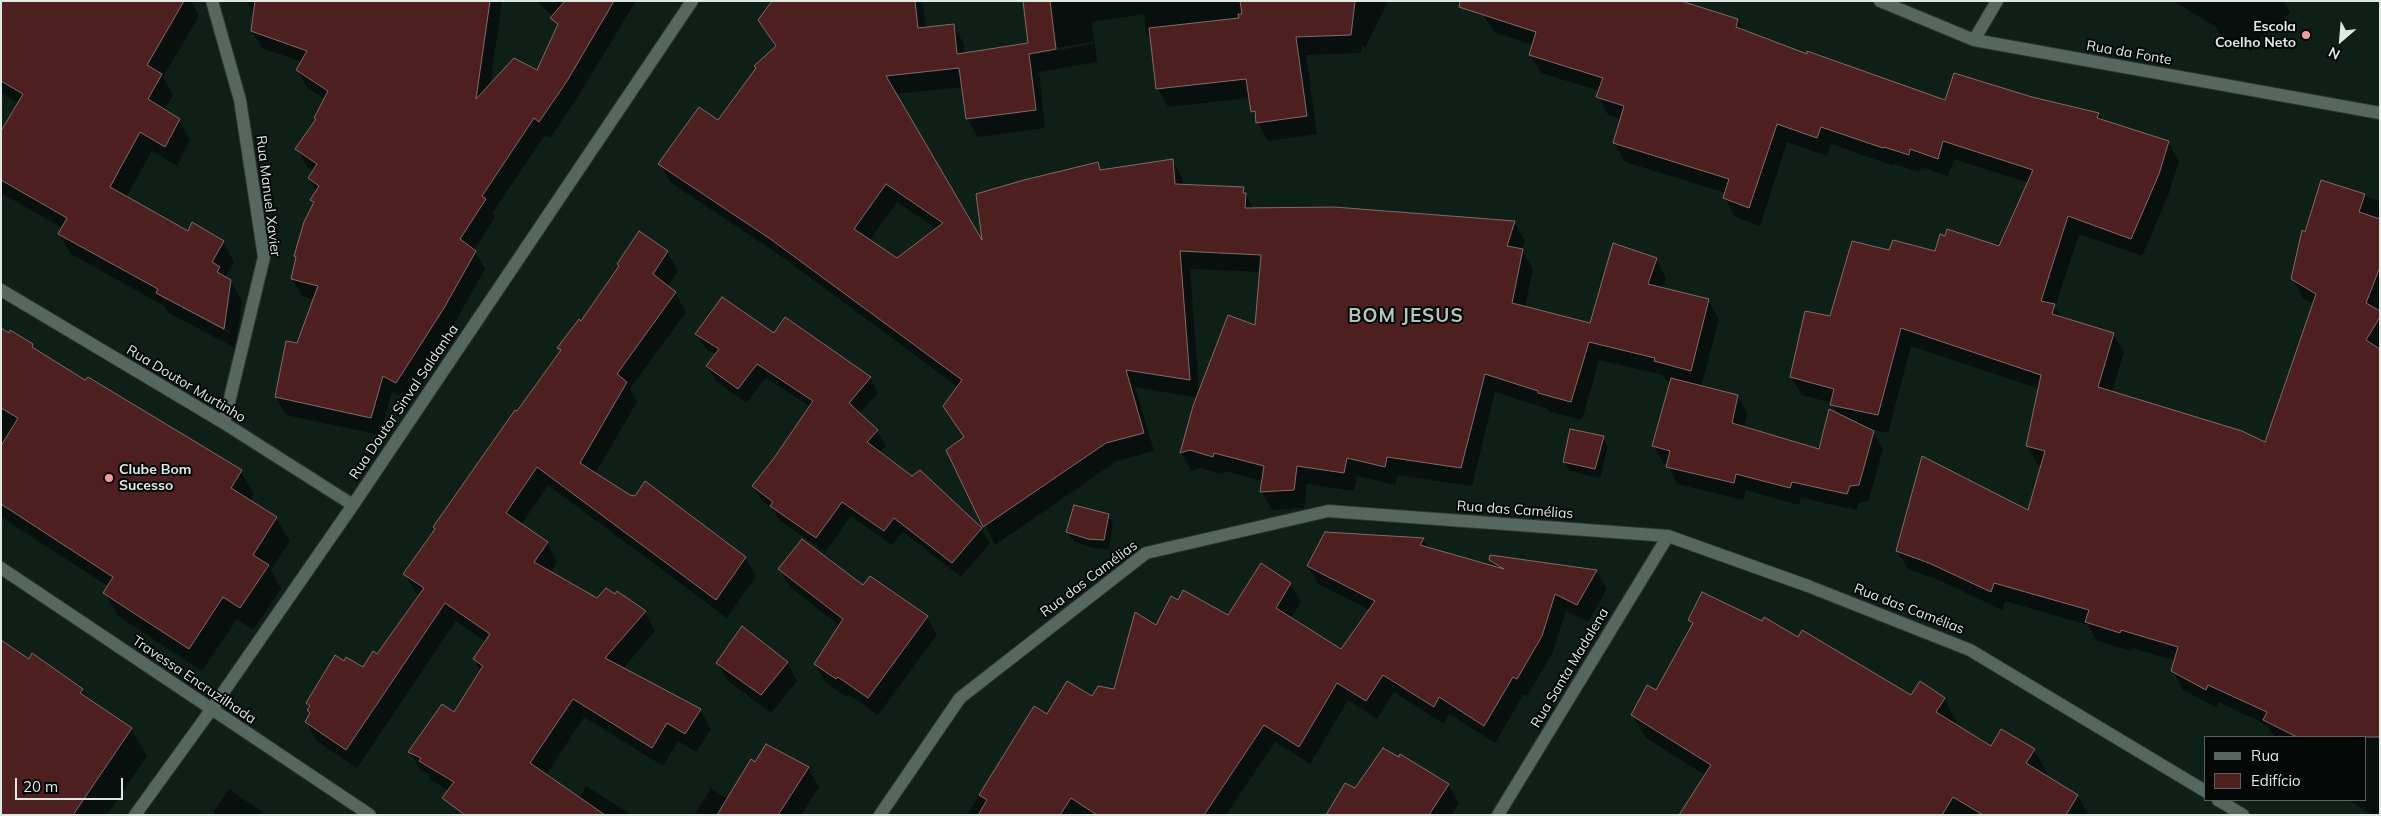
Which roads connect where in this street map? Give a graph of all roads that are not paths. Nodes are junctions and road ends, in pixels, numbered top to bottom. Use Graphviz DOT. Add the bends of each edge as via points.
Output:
graph roads {
  1 [pos="212,1"];
  2 [pos="692,1"];
  3 [pos="1880,1"];
  4 [pos="1997,1"];
  5 [pos="1974,40"];
  6 [pos="2380,113"];
  7 [pos="1,290"];
  8 [pos="224,423"];
  9 [pos="353,505"];
  10 [pos="1668,536"];
  11 [pos="1,568"];
  12 [pos="211,710"];
  13 [pos="2204,791"];
  14 [pos="2220,801"];
  15 [pos="135,815"];
  16 [pos="370,815"];
  17 [pos="880,815"];
  18 [pos="1498,815"];
  19 [pos="2243,815"];
  1 -- 8 [label="street, Rua Manuel Xavier" via="240,100 264,257"];
  2 -- 9 [label="street, Rua Doutor Sinval Saldanha"];
  3 -- 5 [label="street, Rua da Fonte"];
  4 -- 5 [label="street"];
  5 -- 6 [label="street, Rua da Fonte"];
  7 -- 8 [label="street, Rua Doutor Murtinho"];
  8 -- 9 [label="street, Rua Doutor Murtinho"];
  9 -- 12 [label="street, Rua Doutor Sinval Saldanha"];
  10 -- 13 [label="street, Rua das Camélias" via="1808,586 1970,650"];
  10 -- 17 [label="street, Rua das Camélias" via="1328,511 1146,553 960,698"];
  10 -- 18 [label="street, Rua Santa Madalena"];
  11 -- 12 [label="street, Travessa Encruzilhada"];
  12 -- 15 [label="street, Rua Doutor Sinval Saldanha"];
  12 -- 16 [label="street, Travessa Encruzilhada"];
  14 -- 19 [label="street"];
}
